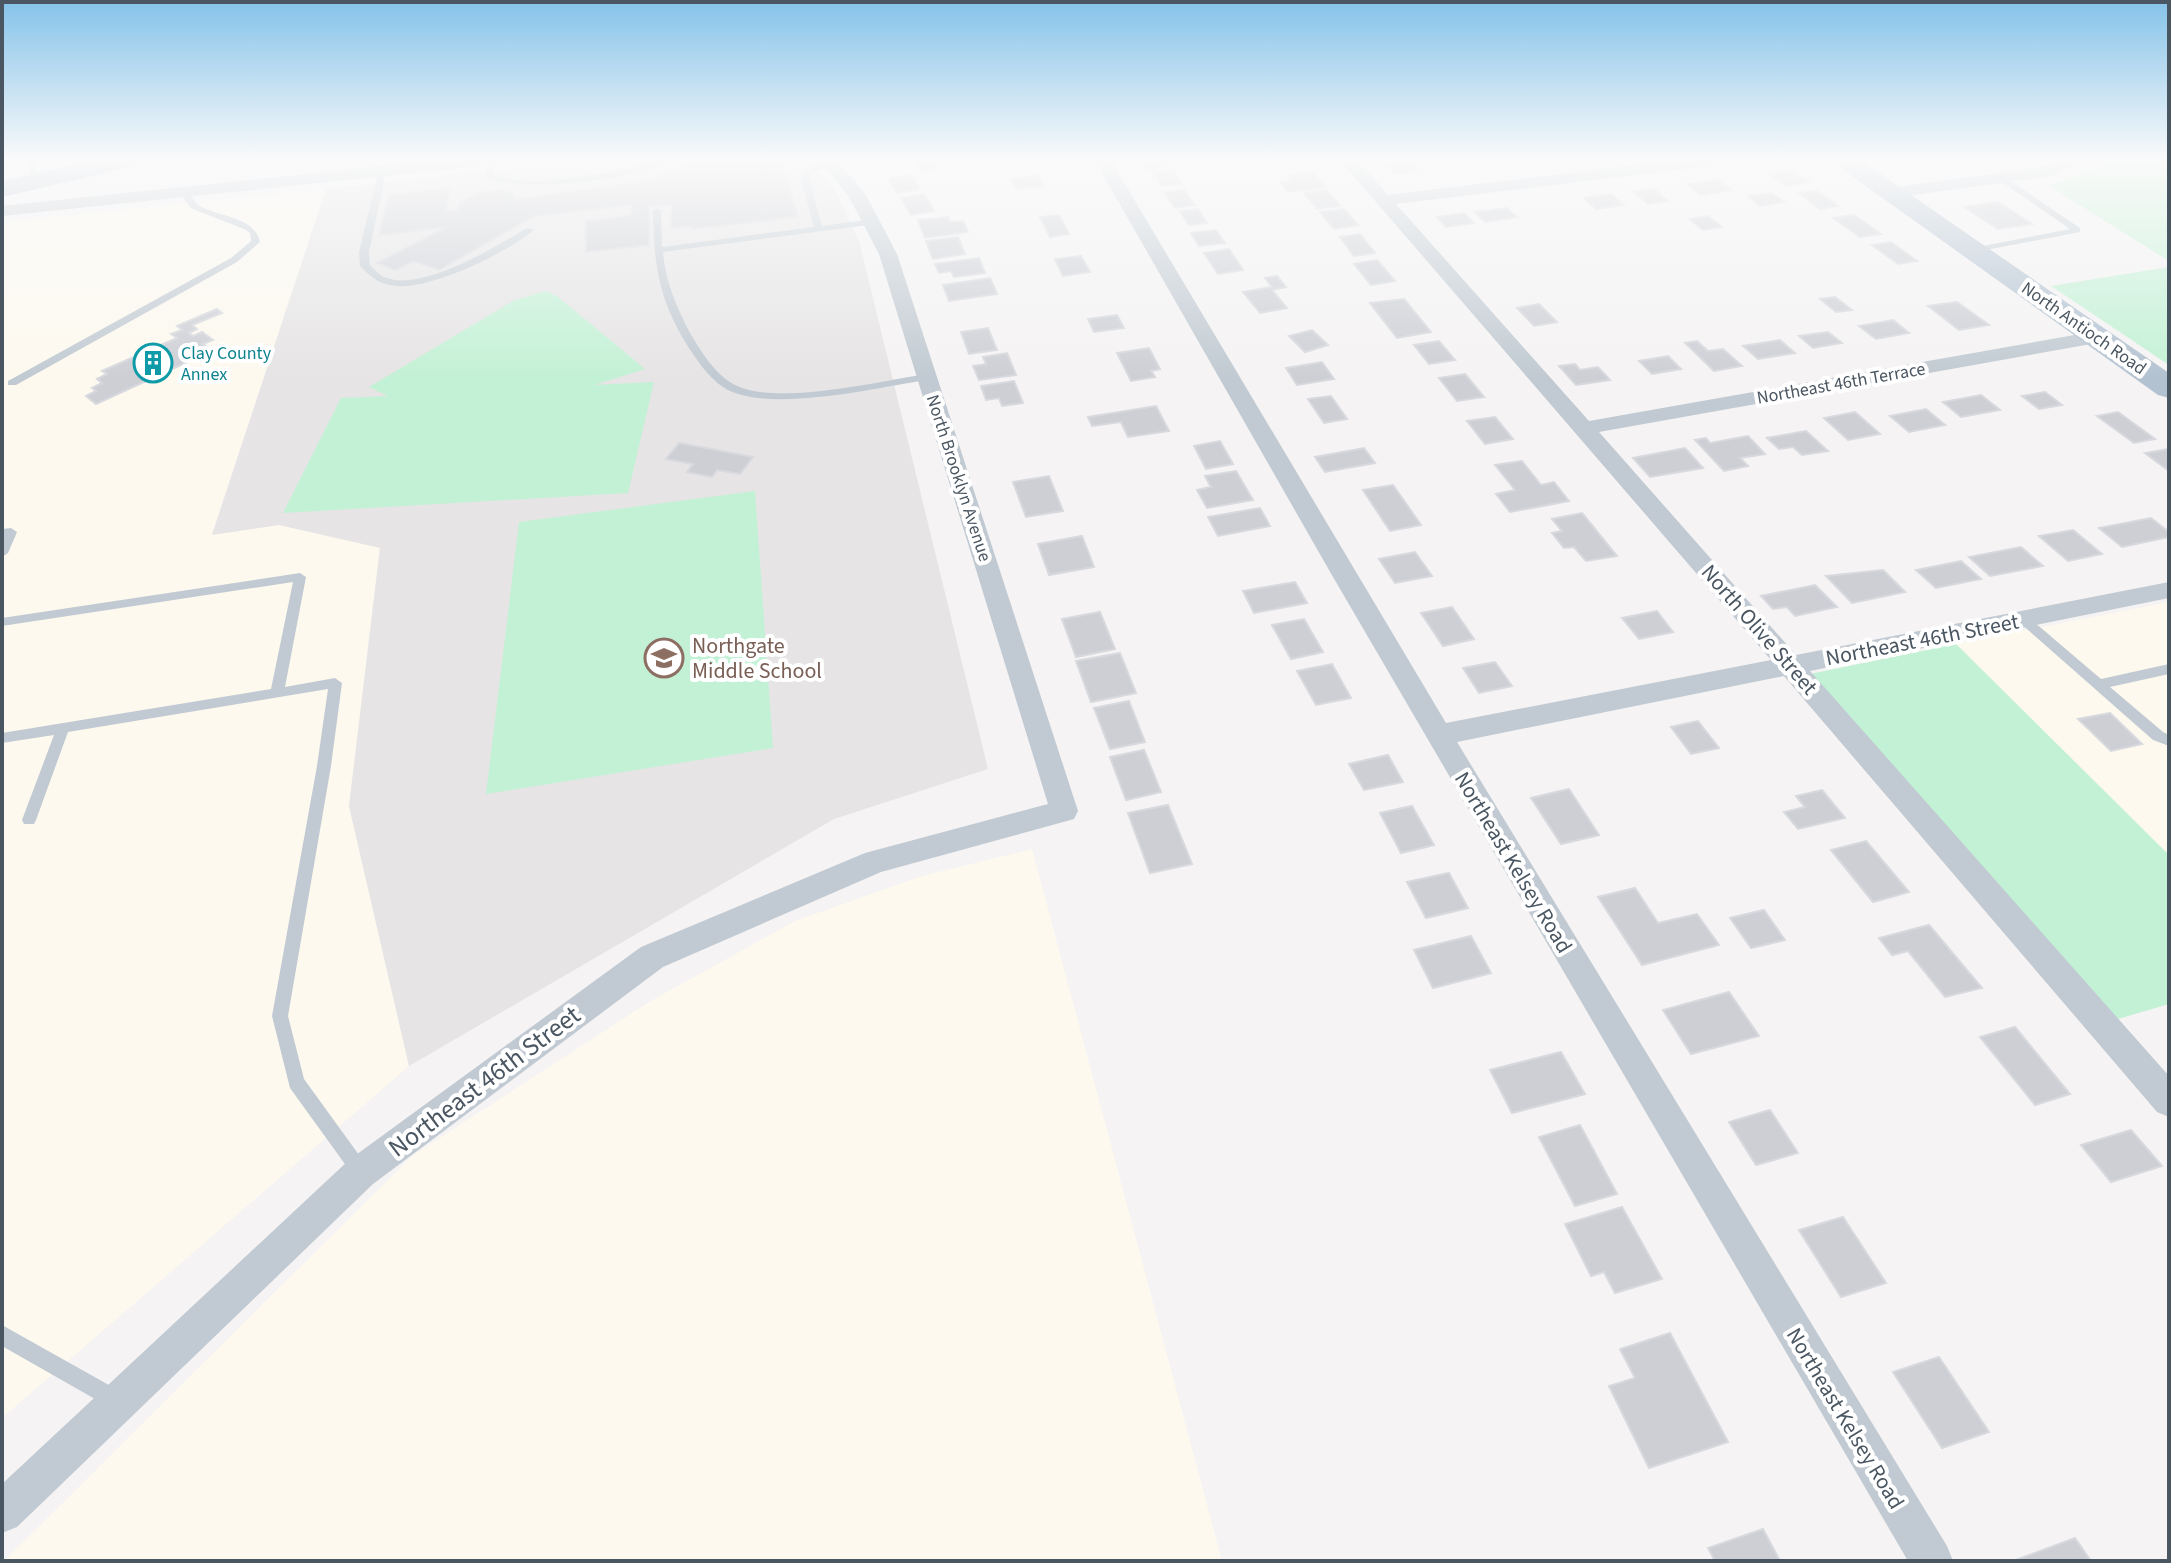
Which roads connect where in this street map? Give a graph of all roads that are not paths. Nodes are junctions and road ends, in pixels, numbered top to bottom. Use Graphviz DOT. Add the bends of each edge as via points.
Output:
graph roads {
  1 [pos="254,232"];
  2 [pos="369,232"];
  3 [pos="526,232"];
  4 [pos="658,232"];
  5 [pos="803,232"];
  6 [pos="878,232"];
  7 [pos="1145,232"];
  8 [pos="1410,232"];
  9 [pos="1946,232"];
  10 [pos="2067,232"];
  11 [pos="658,250"];
  12 [pos="1973,251"];
  13 [pos="2097,337"];
  14 [pos="927,377"];
  15 [pos="12,383"];
  16 [pos="2169,388"];
  17 [pos="1584,428"];
  18 [pos="2,533"];
  19 [pos="2,553"];
  20 [pos="2169,590"];
  21 [pos="2023,619"];
  22 [pos="2,622"];
  23 [pos="1791,665"];
  24 [pos="2169,669"];
  25 [pos="2098,685"];
  26 [pos="277,692"];
  27 [pos="63,728"];
  28 [pos="1439,735"];
  29 [pos="2,738"];
  30 [pos="2169,741"];
  31 [pos="1064,811"];
  32 [pos="29,820"];
  33 [pos="2169,1101"];
  34 [pos="361,1172"];
  35 [pos="2,1335"];
  36 [pos="118,1400"];
  37 [pos="2,1512"];
  38 [pos="1932,1561"];
  1 -- 15 [label="lane" via="256,242 234,260"];
  2 -- 3 [label="lane" via="364,252 369,273 379,279 413,281 455,270"];
  4 -- 11 [label="lane"];
  5 -- 11 [label="lane"];
  6 -- 14 [label="street, North Brooklyn Avenue"];
  7 -- 28 [label="street, Northeast Kelsey Road"];
  8 -- 17 [label="street, North Olive Street"];
  9 -- 12 [label="main road, North Antioch Road"];
  10 -- 12 [label="lane"];
  11 -- 14 [label="lane" via="661,273 685,335 712,371 735,390 764,396 809,394"];
  12 -- 13 [label="main road, North Antioch Road"];
  13 -- 16 [label="main road, North Antioch Road"];
  13 -- 17 [label="street, Northeast 46th Terrace"];
  14 -- 31 [label="street, North Brooklyn Avenue"];
  17 -- 23 [label="street, North Olive Street"];
  18 -- 19 [label="lane" via="11,532"];
  20 -- 21 [label="street, Northeast 46th Street"];
  21 -- 23 [label="street, Northeast 46th Street"];
  21 -- 25 [label="lane"];
  22 -- 26 [label="lane" via="300,577"];
  23 -- 28 [label="street, Northeast 46th Street"];
  23 -- 33 [label="street, North Olive Street"];
  24 -- 25 [label="lane"];
  25 -- 30 [label="lane"];
  26 -- 27 [label="lane"];
  26 -- 34 [label="lane" via="335,683 280,1016 296,1082"];
  27 -- 29 [label="lane"];
  27 -- 32 [label="lane"];
  28 -- 38 [label="street, Northeast Kelsey Road"];
  31 -- 34 [label="street, Northeast 46th Street" via="875,862 652,957"];
  34 -- 36 [label="street, Northeast 46th Street"];
  35 -- 36 [label="lane"];
  36 -- 37 [label="street, Northeast 46th Street"];
}
